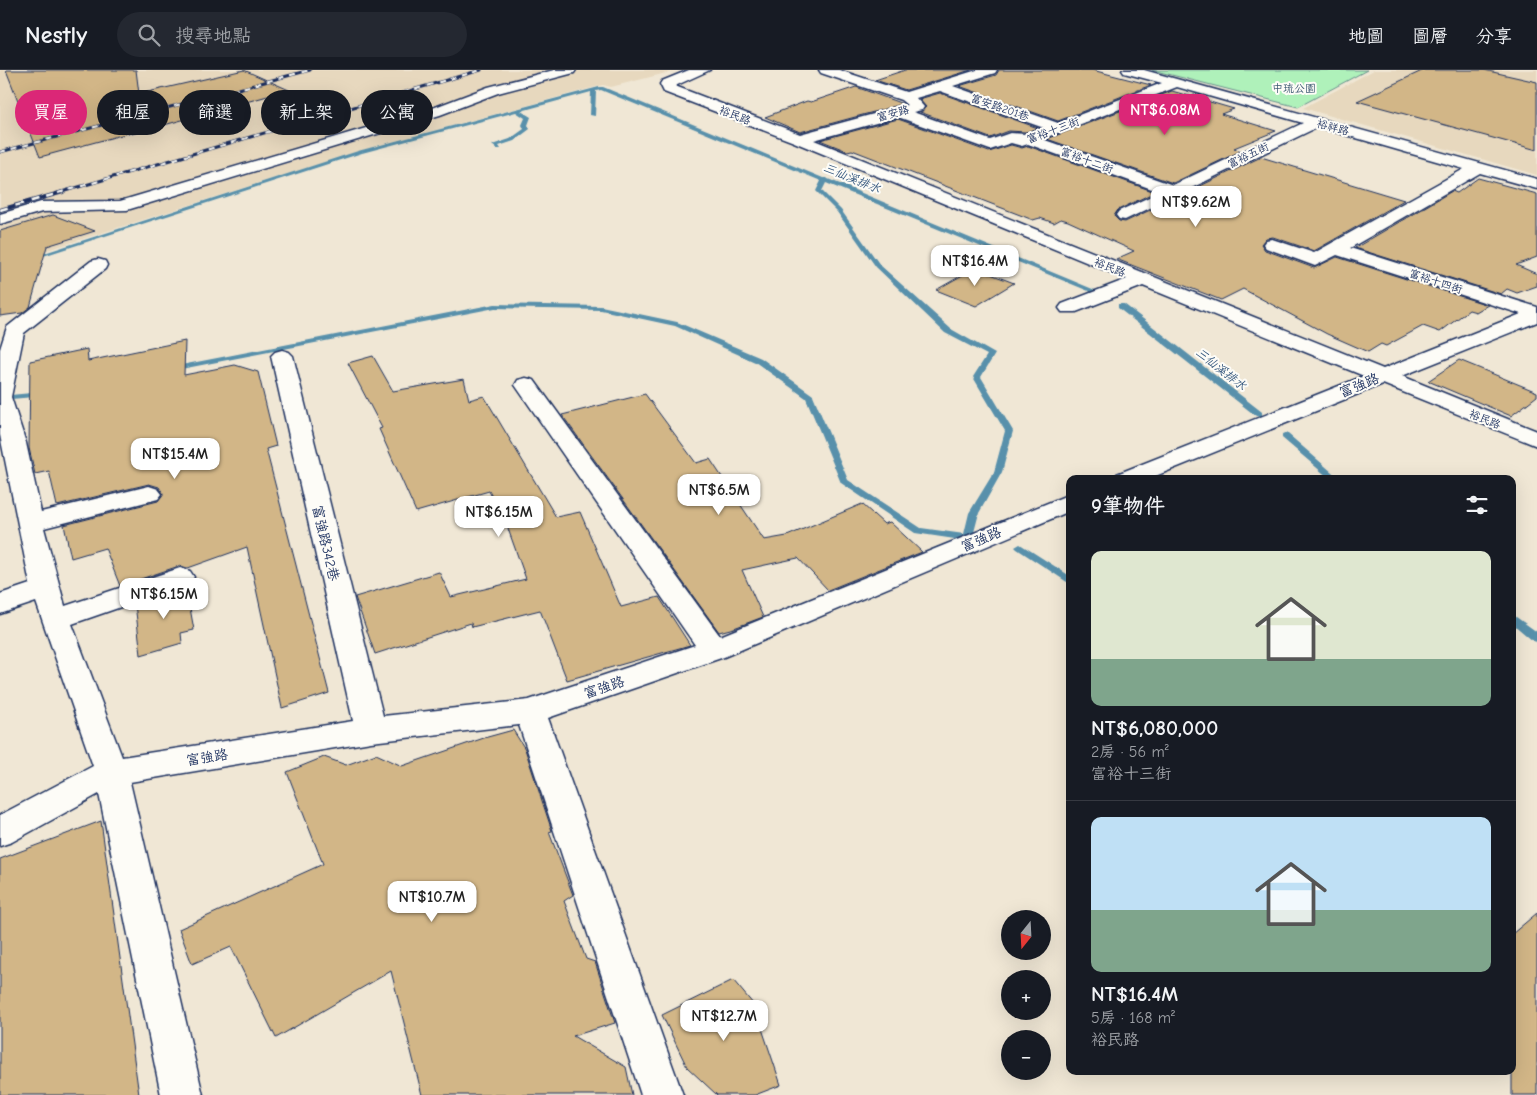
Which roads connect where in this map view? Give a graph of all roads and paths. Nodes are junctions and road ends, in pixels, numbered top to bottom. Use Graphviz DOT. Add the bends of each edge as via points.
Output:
graph roads {
  1 [pos="570,70"];
  2 [pos="704,70"];
  3 [pos="826,70"];
  4 [pos="990,70"];
  5 [pos="1129,70"];
  6 [pos="1176,83"];
  7 [pos="940,86"];
  8 [pos="906,97"];
  9 [pos="898,112"];
  10 [pos="1317,122"];
  11 [pos="1059,128"];
  12 [pos="1028,138"];
  13 [pos="799,139"];
  14 [pos="986,156"];
  15 [pos="1479,167"];
  16 [pos="1537,184"];
  17 [pos="1173,191"];
  18 [pos="1125,215"];
  19 [pos="0,220"];
  20 [pos="1272,244"];
  21 [pos="1336,249"];
  22 [pos="98,265"];
  23 [pos="1141,280"];
  24 [pos="1069,308"];
  25 [pos="1537,314"];
  26 [pos="282,356"];
  27 [pos="1379,376"];
  28 [pos="526,385"];
  29 [pos="0,396"];
  30 [pos="1537,439"];
  31 [pos="7,445"];
  32 [pos="1136,475"];
  33 [pos="149,494"];
  34 [pos="1066,504"];
  35 [pos="30,523"];
  36 [pos="180,577"];
  37 [pos="46,589"];
  38 [pos="0,604"];
  39 [pos="56,619"];
  40 [pos="714,650"];
  41 [pos="530,712"];
  42 [pos="371,730"];
  43 [pos="111,772"];
  44 [pos="0,832"];
  45 [pos="182,1095"];
  46 [pos="662,1095"];
  1 -- 19 [label="street" via="493,90 435,112 121,206 41,208"];
  2 -- 13 [label="street, 裕民路" via="667,84 669,89"];
  3 -- 8 [label="street"];
  4 -- 7 [label="street, 富安路"];
  5 -- 6 [label="street, 裕祥路"];
  6 -- 10 [label="street, 裕祥路"];
  6 -- 11 [label="street, 富裕十三街"];
  7 -- 8 [label="street, 富安路"];
  7 -- 11 [label="street, 富安路201巷"];
  8 -- 9 [label="street, 富安路" via="917,106"];
  9 -- 12 [label="street" via="990,145 1010,138"];
  9 -- 13 [label="street, 富安路"];
  10 -- 15 [label="street, 裕祥路"];
  10 -- 17 [label="street, 富裕五街"];
  11 -- 12 [label="street, 富裕十三街"];
  12 -- 14 [label="street, 富裕十三街"];
  12 -- 17 [label="street, 富裕十二街"];
  13 -- 23 [label="street, 裕民路"];
  15 -- 16 [label="street, 裕祥路"];
  15 -- 21 [label="street"];
  17 -- 18 [label="street, 富裕五街"];
  20 -- 21 [label="street" via="1315,260"];
  21 -- 25 [label="street, 富裕十四街"];
  22 -- 29 [label="street" via="14,331"];
  23 -- 24 [label="street"];
  23 -- 27 [label="street, 裕民路"];
  25 -- 27 [label="street, 富強路"];
  26 -- 42 [label="street, 富強路342巷"];
  27 -- 30 [label="street, 裕民路"];
  27 -- 32 [label="street, 富強路"];
  28 -- 40 [label="street"];
  29 -- 31 [label="street"];
  31 -- 35 [label="street"];
  33 -- 35 [label="street"];
  34 -- 40 [label="street, 富強路"];
  35 -- 37 [label="street"];
  36 -- 39 [label="street"];
  37 -- 38 [label="street"];
  37 -- 39 [label="street"];
  39 -- 43 [label="street"];
  40 -- 41 [label="street, 富強路"];
  41 -- 42 [label="street, 富強路"];
  41 -- 46 [label="street"];
  42 -- 43 [label="street, 富強路"];
  43 -- 44 [label="street, 富強路"];
  43 -- 45 [label="street"];
}
